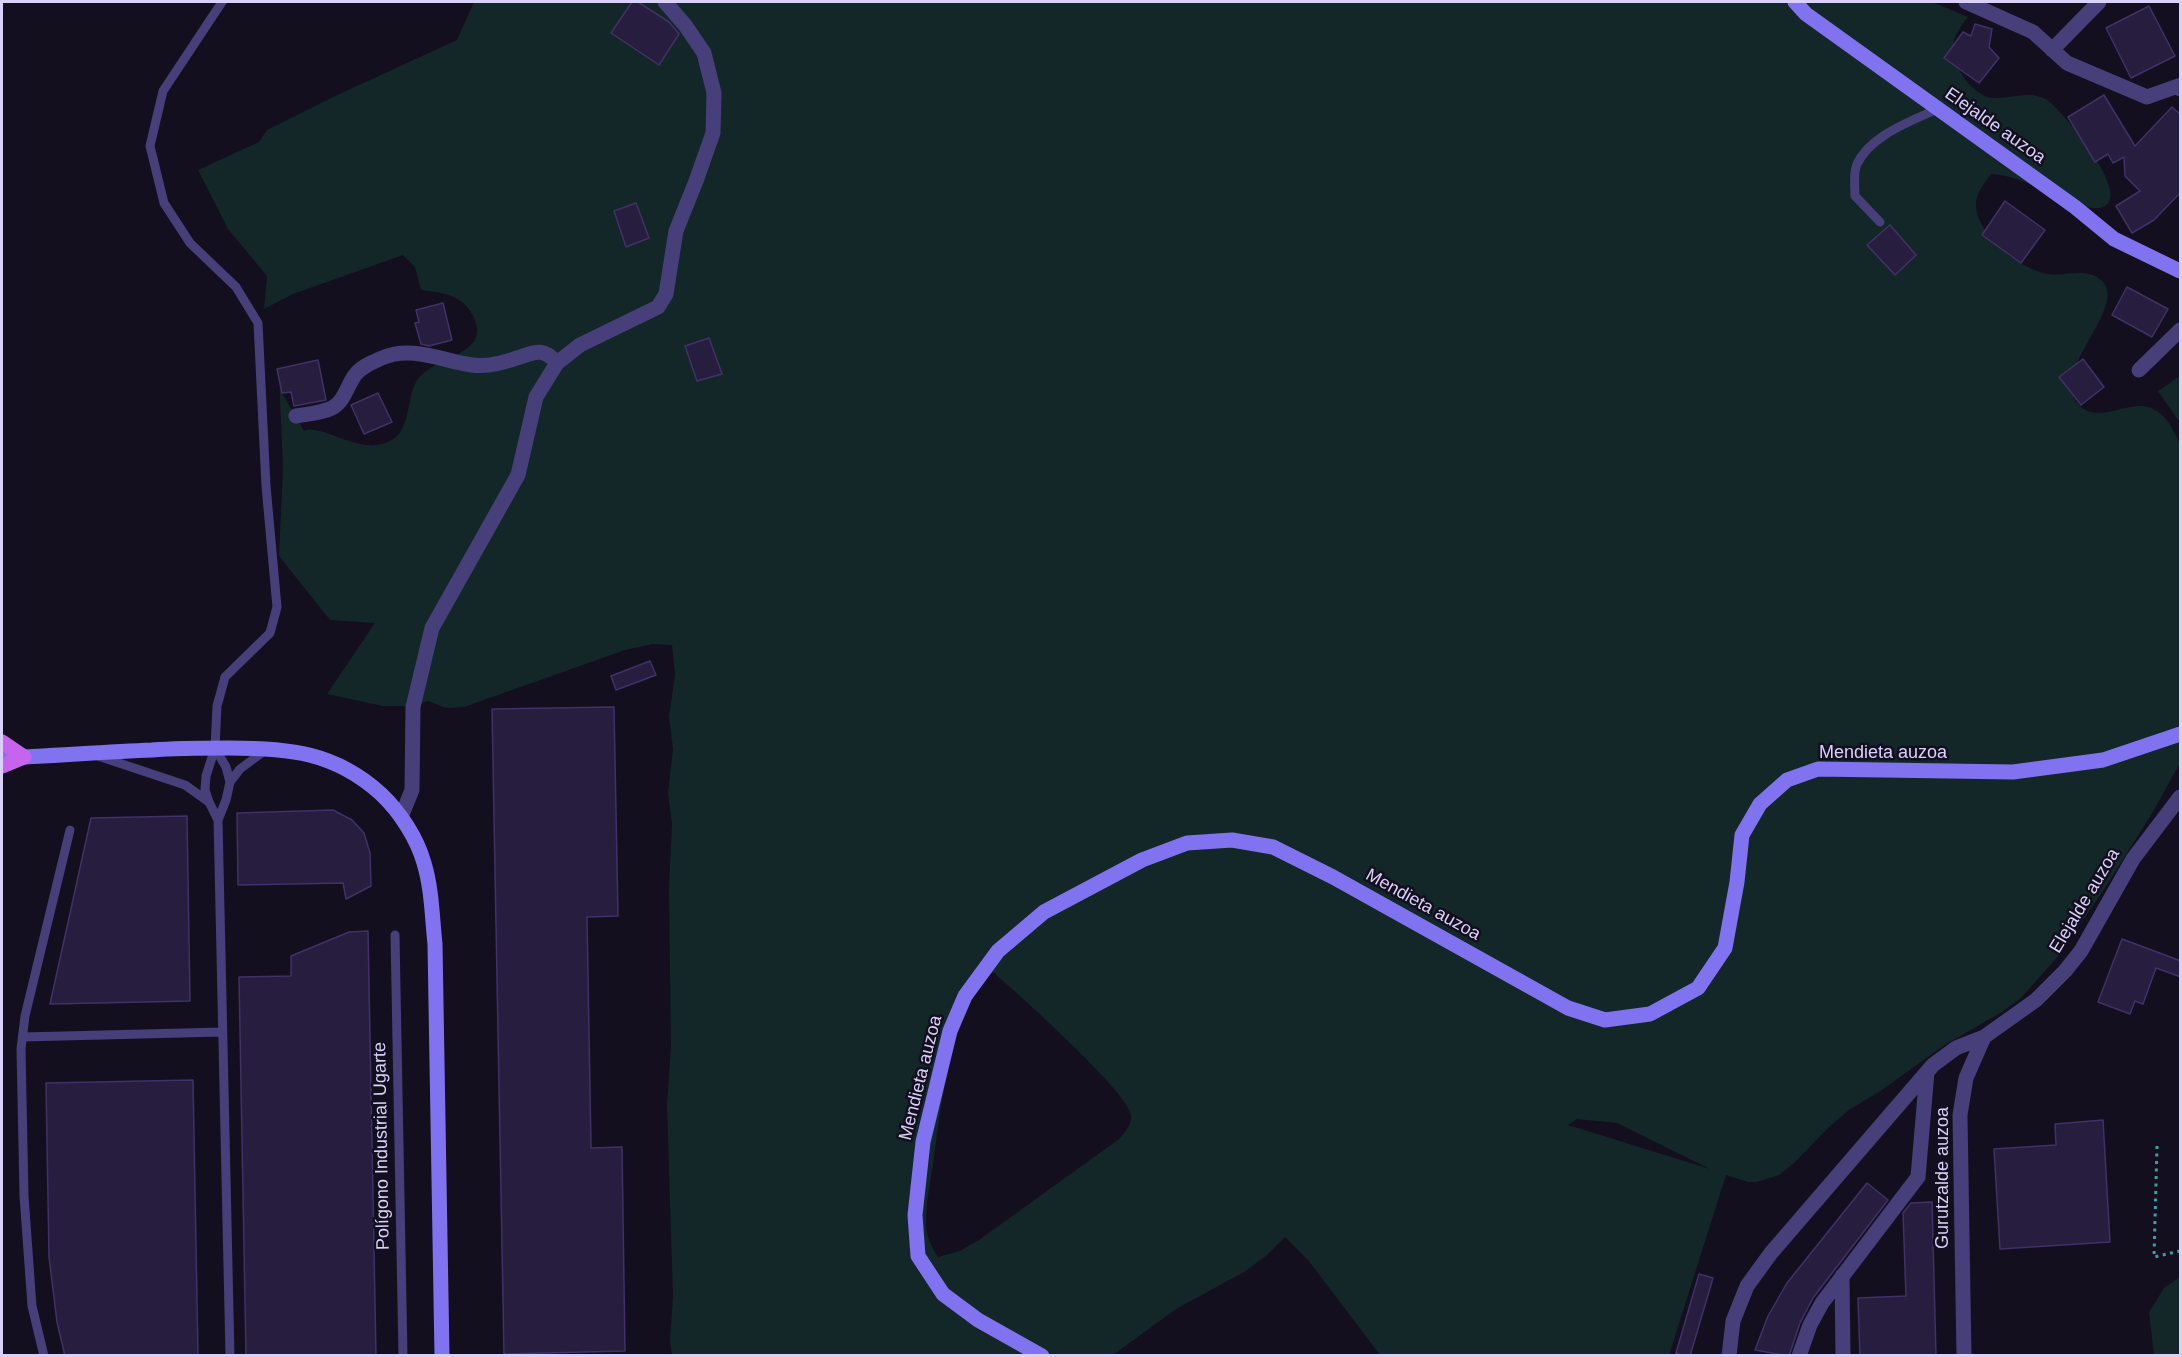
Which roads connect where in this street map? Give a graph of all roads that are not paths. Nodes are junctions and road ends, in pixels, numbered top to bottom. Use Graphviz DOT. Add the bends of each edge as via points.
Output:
graph roads {
  1 [pos="222,2"];
  2 [pos="665,2"];
  3 [pos="1795,2"];
  4 [pos="1966,2"];
  5 [pos="2099,2"];
  6 [pos="2052,50"];
  7 [pos="2181,89"];
  8 [pos="1937,109"];
  9 [pos="1880,222"];
  10 [pos="2181,271"];
  11 [pos="2181,330"];
  12 [pos="557,363"];
  13 [pos="2139,370"];
  14 [pos="296,416"];
  15 [pos="2181,734"];
  16 [pos="2,742"];
  17 [pos="215,748"];
  18 [pos="269,748"];
  19 [pos="90,753"];
  20 [pos="24,757"];
  21 [pos="2,758"];
  22 [pos="2,766"];
  23 [pos="230,782"];
  24 [pos="2181,797"];
  25 [pos="208,802"];
  26 [pos="401,817"];
  27 [pos="218,820"];
  28 [pos="70,830"];
  29 [pos="395,935"];
  30 [pos="222,1032"];
  31 [pos="23,1036"];
  32 [pos="1984,1037"];
  33 [pos="1927,1072"];
  34 [pos="1842,1276"];
  35 [pos="44,1356"];
  36 [pos="230,1356"];
  37 [pos="403,1356"];
  38 [pos="442,1356"];
  39 [pos="1042,1356"];
  40 [pos="1729,1356"];
  41 [pos="1799,1356"];
  42 [pos="1843,1356"];
  43 [pos="1964,1356"];
  1 -- 17 [label="lane" via="164,91 150,146 164,203 190,243 236,287 258,323 277,608 270,633 225,676 217,706"];
  2 -- 12 [label="street" via="704,53 714,93 713,133 676,231 666,294 658,308 580,345"];
  3 -- 8 [label="street, Elejalde auzoa"];
  4 -- 6 [label="street" via="2033,32"];
  5 -- 6 [label="street"];
  6 -- 7 [label="street" via="2067,63 2147,97 2178,86"];
  8 -- 9 [label="lane" via="1878,140 1857,165 1855,196"];
  8 -- 10 [label="street, Elejalde auzoa" via="2114,239"];
  11 -- 13 [label="street"];
  12 -- 14 [label="street" via="550,354 540,351 492,365 419,354 385,356 361,369 331,409"];
  12 -- 26 [label="street" via="537,397 518,475 432,628 413,707 412,790"];
  15 -- 39 [label="street, Mendieta auzoa" via="2103,760 2013,772 1818,769 1787,780 1760,804 1742,835 1725,948 1698,988 1650,1014 1605,1020 1568,1008 1333,877 1273,847 1232,840 1187,843 1142,860 1044,912 998,951 965,996 954,1022 923,1142 915,1215 918,1256 943,1294 978,1320"];
  16 -- 20 [label="main road"];
  17 -- 18 [label="street"];
  17 -- 19 [label="street"];
  17 -- 23 [label="lane"];
  17 -- 25 [label="lane" via="206,776"];
  18 -- 23 [label="lane" via="240,769"];
  18 -- 26 [label="street" via="292,750 345,767 388,800"];
  19 -- 20 [label="street"];
  19 -- 25 [label="lane" via="185,785"];
  20 -- 21 [label="street"];
  20 -- 22 [label="main road"];
  23 -- 27 [label="lane"];
  24 -- 32 [label="street, Elejalde auzoa" via="2133,859 2081,951 2065,971 2036,1000"];
  25 -- 27 [label="lane"];
  26 -- 38 [label="street" via="424,862 435,944"];
  27 -- 30 [label="lane"];
  28 -- 31 [label="lane"];
  29 -- 37 [label="lane, Polígono Industrial Ugarte"];
  30 -- 31 [label="lane"];
  30 -- 36 [label="lane"];
  31 -- 35 [label="lane" via="24,1196 32,1306"];
  32 -- 33 [label="street, Gurutzalde auzoa" via="1956,1048"];
  32 -- 43 [label="street, Gurutzalde auzoa" via="1966,1078 1960,1115"];
  33 -- 34 [label="street, Gurutzalde auzoa" via="1918,1177"];
  33 -- 40 [label="street, Gurutzalde auzoa" via="1771,1252 1747,1286 1733,1320"];
  34 -- 41 [label="street, Gurutzalde auzoa" via="1810,1324"];
  34 -- 42 [label="street"];
}
